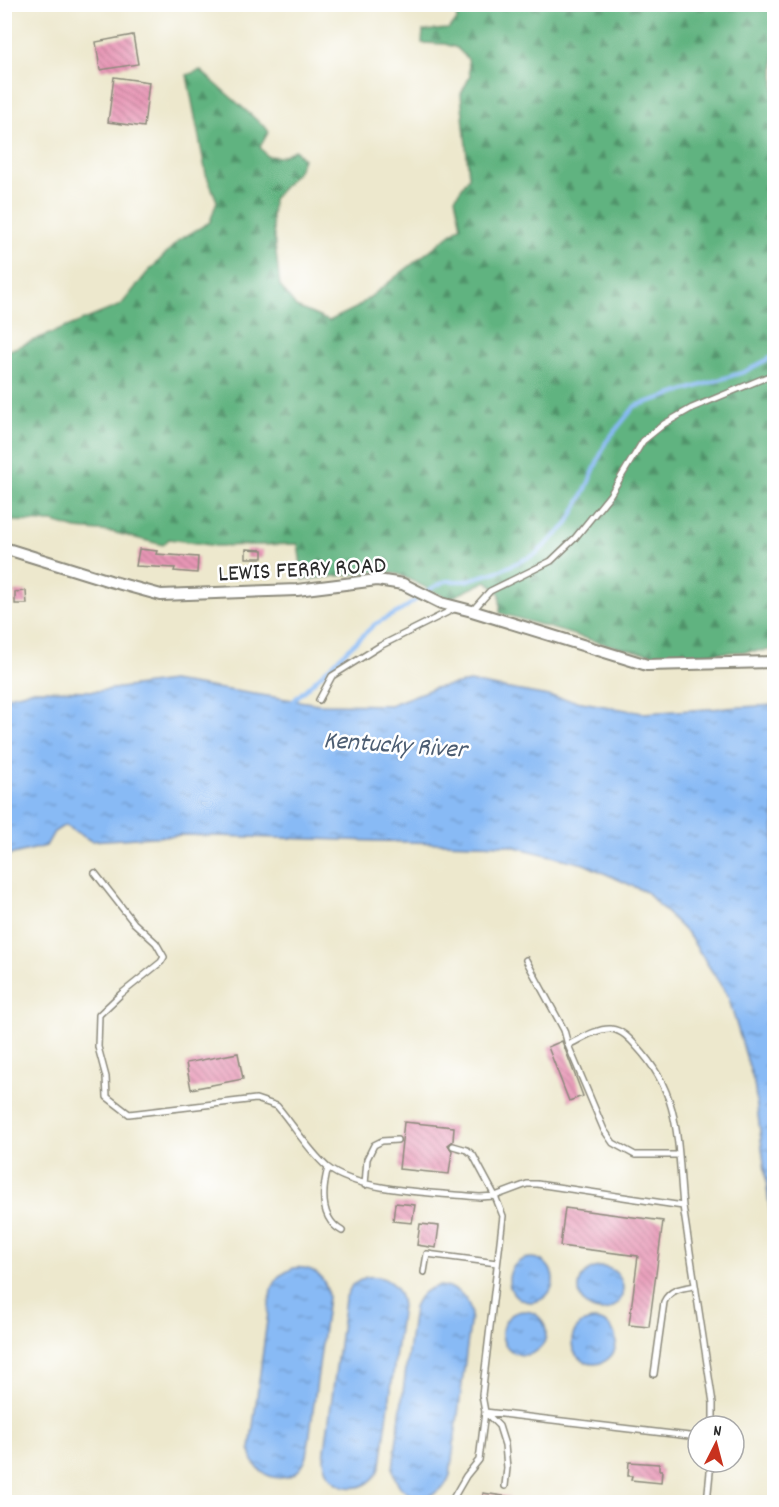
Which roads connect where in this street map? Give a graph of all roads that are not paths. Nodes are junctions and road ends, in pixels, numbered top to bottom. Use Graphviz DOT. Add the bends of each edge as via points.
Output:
graph roads {
  1 [pos="774,374"];
  2 [pos="4,548"];
  3 [pos="458,607"];
  4 [pos="472,610"];
  5 [pos="774,662"];
  6 [pos="319,700"];
  7 [pos="95,873"];
  8 [pos="526,960"];
  9 [pos="568,1045"];
  10 [pos="397,1140"];
  11 [pos="453,1146"];
  12 [pos="678,1155"];
  13 [pos="328,1168"];
  14 [pos="365,1185"];
  15 [pos="495,1196"];
  16 [pos="683,1206"];
  17 [pos="342,1231"];
  18 [pos="497,1263"];
  19 [pos="424,1272"];
  20 [pos="695,1286"];
  21 [pos="654,1374"];
  22 [pos="485,1412"];
  23 [pos="713,1414"];
  24 [pos="686,1436"];
  25 [pos="710,1474"];
  26 [pos="505,1486"];
  27 [pos="452,1503"];
  28 [pos="707,1503"];
  1 -- 4 [label="lane" via="664,424 644,441 610,495 575,538 551,561 490,591"];
  2 -- 3 [label="street, LEWIS FERRY ROAD" via="161,595 297,590 377,580 403,585"];
  3 -- 4 [label="street, LEWIS FERRY ROAD"];
  3 -- 6 [label="lane" via="380,646 332,676"];
  4 -- 5 [label="street, LEWIS FERRY ROAD" via="647,665"];
  7 -- 13 [label="lane" via="164,957 99,1015 98,1047 107,1097 129,1114 256,1099 268,1102 277,1106"];
  8 -- 9 [label="lane" via="564,1030"];
  9 -- 12 [label="lane" via="613,1143 635,1155"];
  9 -- 12 [label="lane" via="600,1030 613,1029 627,1036 662,1080 672,1104"];
  10 -- 14 [label="lane" via="382,1141 370,1150"];
  11 -- 15 [label="lane" via="473,1155"];
  12 -- 16 [label="lane"];
  13 -- 14 [label="lane"];
  13 -- 17 [label="lane" via="324,1203 328,1217"];
  14 -- 15 [label="lane"];
  15 -- 16 [label="lane" via="537,1184"];
  15 -- 18 [label="lane" via="503,1216"];
  16 -- 20 [label="lane"];
  18 -- 19 [label="lane" via="427,1254"];
  18 -- 22 [label="lane" via="483,1375"];
  20 -- 21 [label="lane" via="673,1291 664,1302"];
  20 -- 23 [label="lane"];
  22 -- 24 [label="lane"];
  22 -- 26 [label="lane" via="499,1426 505,1445"];
  22 -- 27 [label="lane" via="479,1460"];
  25 -- 28 [label="lane"];
}
